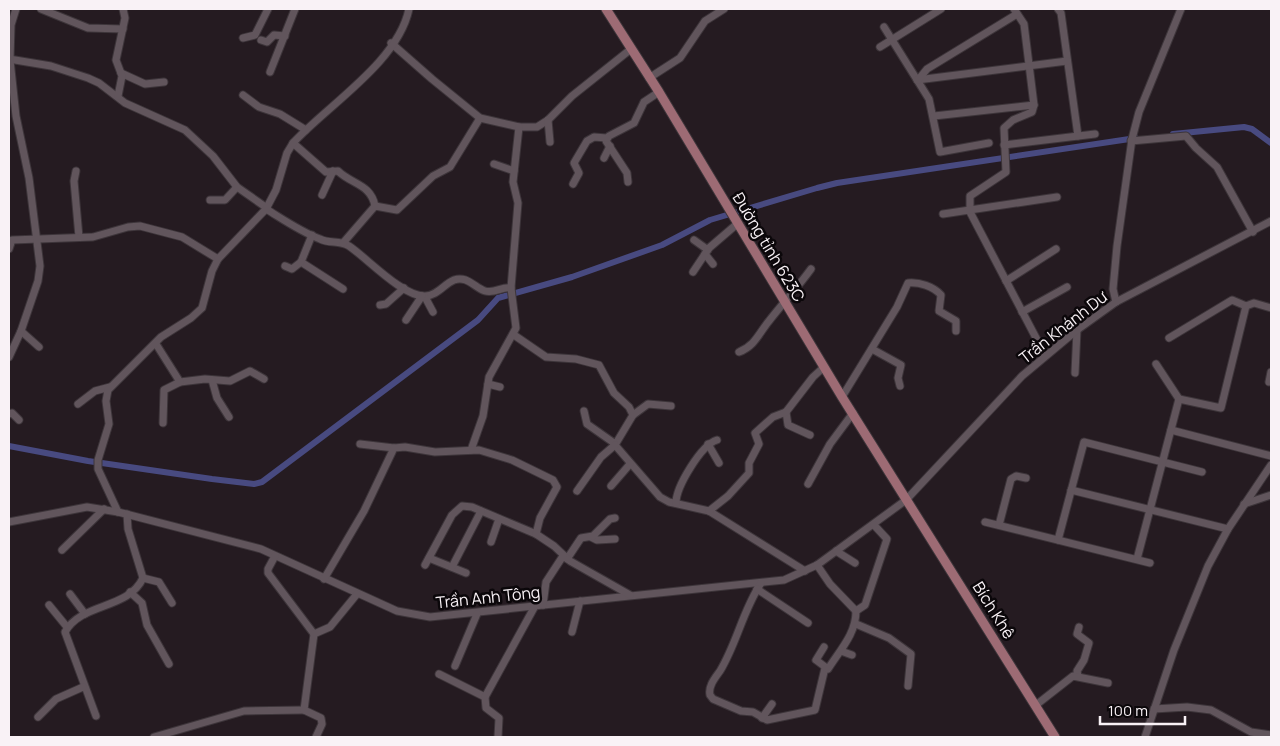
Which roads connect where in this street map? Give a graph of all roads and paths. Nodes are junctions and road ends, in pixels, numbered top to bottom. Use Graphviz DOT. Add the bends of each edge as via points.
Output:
graph roads {
  1 [pos="16,9"];
  2 [pos="41,9"];
  3 [pos="123,9"];
  4 [pos="268,9"];
  5 [pos="409,9"];
  6 [pos="606,9"];
  7 [pos="724,9"];
  8 [pos="941,9"];
  9 [pos="1058,9"];
  10 [pos="1181,9"];
  11 [pos="292,10"];
  12 [pos="1015,11"];
  13 [pos="884,27"];
  14 [pos="123,29"];
  15 [pos="285,36"];
  16 [pos="243,38"];
  17 [pos="261,40"];
  18 [pos="892,40"];
  19 [pos="392,43"];
  20 [pos="880,47"];
  21 [pos="631,49"];
  22 [pos="9,60"];
  23 [pos="1067,61"];
  24 [pos="1029,66"];
  25 [pos="270,72"];
  26 [pos="121,73"];
  27 [pos="650,78"];
  28 [pos="917,80"];
  29 [pos="164,82"];
  30 [pos="659,92"];
  31 [pos="243,95"];
  32 [pos="118,96"];
  33 [pos="1034,105"];
  34 [pos="934,116"];
  35 [pos="480,118"];
  36 [pos="548,120"];
  37 [pos="519,127"];
  38 [pos="306,130"];
  39 [pos="1095,134"];
  40 [pos="1078,136"];
  41 [pos="607,138"];
  42 [pos="1132,139"];
  43 [pos="550,142"];
  44 [pos="293,143"];
  45 [pos="989,143"];
  46 [pos="1004,145"];
  47 [pos="610,146"];
  48 [pos="604,158"];
  49 [pos="494,164"];
  50 [pos="76,171"];
  51 [pos="333,171"];
  52 [pos="514,172"];
  53 [pos="628,182"];
  54 [pos="573,184"];
  55 [pos="237,187"];
  56 [pos="322,195"];
  57 [pos="1057,197"];
  58 [pos="210,200"];
  59 [pos="375,206"];
  60 [pos="267,209"];
  61 [pos="970,212"];
  62 [pos="943,214"];
  63 [pos="733,217"];
  64 [pos="1271,222"];
  65 [pos="1253,232"];
  66 [pos="312,235"];
  67 [pos="79,237"];
  68 [pos="10,239"];
  69 [pos="37,240"];
  70 [pos="694,240"];
  71 [pos="343,242"];
  72 [pos="9,248"];
  73 [pos="1056,249"];
  74 [pos="706,252"];
  75 [pos="218,259"];
  76 [pos="302,262"];
  77 [pos="713,264"];
  78 [pos="285,266"];
  79 [pos="811,268"];
  80 [pos="693,272"];
  81 [pos="1006,281"];
  82 [pos="1067,287"];
  83 [pos="404,288"];
  84 [pos="343,289"];
  85 [pos="512,292"];
  86 [pos="424,296"];
  87 [pos="785,302"];
  88 [pos="1116,302"];
  89 [pos="380,305"];
  90 [pos="1246,306"];
  91 [pos="1271,308"];
  92 [pos="432,312"];
  93 [pos="1022,312"];
  94 [pos="406,320"];
  95 [pos="1078,330"];
  96 [pos="21,331"];
  97 [pos="956,331"];
  98 [pos="514,335"];
  99 [pos="1169,338"];
  100 [pos="156,344"];
  101 [pos="40,347"];
  102 [pos="872,349"];
  103 [pos="740,352"];
  104 [pos="1045,356"];
  105 [pos="9,357"];
  106 [pos="1156,364"];
  107 [pos="824,367"];
  108 [pos="1271,372"];
  109 [pos="1076,373"];
  110 [pos="264,379"];
  111 [pos="212,380"];
  112 [pos="180,382"];
  113 [pos="1269,382"];
  114 [pos="488,384"];
  115 [pos="900,386"];
  116 [pos="110,387"];
  117 [pos="500,387"];
  118 [pos="842,397"];
  119 [pos="1179,400"];
  120 [pos="78,404"];
  121 [pos="671,406"];
  122 [pos="584,411"];
  123 [pos="786,412"];
  124 [pos="853,413"];
  125 [pos="9,414"];
  126 [pos="633,415"];
  127 [pos="229,417"];
  128 [pos="19,420"];
  129 [pos="162,423"];
  130 [pos="1171,430"];
  131 [pos="810,435"];
  132 [pos="717,440"];
  133 [pos="360,444"];
  134 [pos="614,444"];
  135 [pos="708,444"];
  136 [pos="394,448"];
  137 [pos="471,450"];
  138 [pos="1271,456"];
  139 [pos="1162,462"];
  140 [pos="719,463"];
  141 [pos="630,464"];
  142 [pos="1271,465"];
  143 [pos="1202,472"];
  144 [pos="1026,478"];
  145 [pos="808,484"];
  146 [pos="611,486"];
  147 [pos="1071,490"];
  148 [pos="577,491"];
  149 [pos="1271,496"];
  150 [pos="906,500"];
  151 [pos="676,503"];
  152 [pos="1244,504"];
  153 [pos="104,509"];
  154 [pos="1150,510"];
  155 [pos="481,511"];
  156 [pos="709,511"];
  157 [pos="118,512"];
  158 [pos="128,514"];
  159 [pos="615,518"];
  160 [pos="499,519"];
  161 [pos="9,522"];
  162 [pos="985,522"];
  163 [pos="874,525"];
  164 [pos="999,525"];
  165 [pos="1228,529"];
  166 [pos="536,534"];
  167 [pos="591,537"];
  168 [pos="615,539"];
  169 [pos="1058,540"];
  170 [pos="491,542"];
  171 [pos="62,550"];
  172 [pos="836,551"];
  173 [pos="275,556"];
  174 [pos="565,558"];
  175 [pos="1137,559"];
  176 [pos="855,563"];
  177 [pos="1150,563"];
  178 [pos="816,565"];
  179 [pos="452,567"];
  180 [pos="804,571"];
  181 [pos="466,573"];
  182 [pos="143,578"];
  183 [pos="324,578"];
  184 [pos="759,586"];
  185 [pos="130,592"];
  186 [pos="70,594"];
  187 [pos="357,594"];
  188 [pos="631,595"];
  189 [pos="580,601"];
  190 [pos="172,603"];
  191 [pos="49,605"];
  192 [pos="539,606"];
  193 [pos="856,611"];
  194 [pos="85,614"];
  195 [pos="476,614"];
  196 [pos="808,623"];
  197 [pos="856,624"];
  198 [pos="67,627"];
  199 [pos="1079,627"];
  200 [pos="572,632"];
  201 [pos="314,634"];
  202 [pos="824,647"];
  203 [pos="841,651"];
  204 [pos="852,655"];
  205 [pos="170,664"];
  206 [pos="454,666"];
  207 [pos="825,668"];
  208 [pos="439,674"];
  209 [pos="1078,676"];
  210 [pos="1108,683"];
  211 [pos="908,686"];
  212 [pos="84,687"];
  213 [pos="485,697"];
  214 [pos="772,704"];
  215 [pos="1036,705"];
  216 [pos="1154,709"];
  217 [pos="304,710"];
  218 [pos="96,716"];
  219 [pos="38,717"];
  220 [pos="762,718"];
  221 [pos="179,733"];
  222 [pos="1271,735"];
  223 [pos="154,737"];
  224 [pos="316,737"];
  225 [pos="498,737"];
  226 [pos="1055,737"];
  227 [pos="1145,737"];
  1 -- 22 [label="street" via="11,25"];
  2 -- 14 [label="street" via="80,26"];
  3 -- 14 [label="street"];
  4 -- 16 [label="street" via="255,35"];
  5 -- 19 [label="street"];
  6 -- 21 [label="main road, Đường tỉnh 623C"];
  7 -- 27 [label="street" via="705,21 680,58"];
  8 -- 18 [label="street"];
  9 -- 23 [label="street"];
  10 -- 42 [label="street" via="1139,112"];
  11 -- 15 [label="street"];
  12 -- 24 [label="street" via="1024,24"];
  12 -- 28 [label="street" via="928,69"];
  13 -- 18 [label="street"];
  14 -- 26 [label="street" via="116,60"];
  15 -- 17 [label="street" via="274,35 267,42"];
  15 -- 25 [label="street"];
  18 -- 20 [label="street"];
  18 -- 28 [label="street"];
  19 -- 35 [label="street"];
  19 -- 38 [label="street" via="379,63"];
  21 -- 27 [label="main road, Đường tỉnh 623C"];
  21 -- 36 [label="street" via="572,96"];
  22 -- 32 [label="street" via="51,66 88,78"];
  22 -- 69 [label="street"];
  23 -- 24 [label="street"];
  23 -- 40 [label="street"];
  24 -- 28 [label="street"];
  24 -- 33 [label="street"];
  26 -- 29 [label="street" via="146,84"];
  26 -- 32 [label="street"];
  27 -- 30 [label="main road, Đường tỉnh 623C"];
  28 -- 34 [label="street" via="929,99"];
  30 -- 41 [label="street" via="644,102 634,122"];
  30 -- 63 [label="main road, Đường tỉnh 623C"];
  31 -- 38 [label="street" via="259,107 280,114"];
  32 -- 55 [label="street" via="125,103 185,130 213,156"];
  33 -- 34 [label="street"];
  33 -- 46 [label="street" via="1032,112 1004,128"];
  34 -- 45 [label="street" via="940,152"];
  35 -- 37 [label="street"];
  35 -- 59 [label="street" via="450,167 434,176 397,210"];
  36 -- 37 [label="street" via="537,126"];
  36 -- 43 [label="street"];
  37 -- 52 [label="street"];
  38 -- 44 [label="street"];
  39 -- 40 [label="street"];
  40 -- 46 [label="street"];
  41 -- 47 [label="street"];
  41 -- 54 [label="street" via="594,137 584,145 574,163 579,173"];
  42 -- 65 [label="street" via="1186,136 1217,167"];
  42 -- 88 [label="street" via="1117,246 1113,290"];
  44 -- 51 [label="street" via="326,172"];
  44 -- 60 [label="street"];
  46 -- 61 [label="street" via="1006,172 970,196"];
  47 -- 48 [label="street"];
  47 -- 53 [label="street" via="627,173"];
  49 -- 52 [label="street"];
  50 -- 67 [label="street"];
  51 -- 56 [label="street"];
  51 -- 59 [label="street" via="338,171 349,181 358,182 373,197"];
  52 -- 85 [label="street" via="518,204"];
  55 -- 58 [label="street" via="225,200"];
  55 -- 60 [label="street"];
  57 -- 61 [label="street"];
  59 -- 71 [label="street"];
  60 -- 66 [label="street"];
  60 -- 75 [label="street"];
  61 -- 62 [label="street"];
  61 -- 81 [label="street"];
  63 -- 74 [label="street"];
  63 -- 87 [label="main road, Đường tỉnh 623C"];
  64 -- 65 [label="street, Trần Khánh Dư"];
  65 -- 88 [label="street, Trần Khánh Dư"];
  66 -- 71 [label="street" via="325,241"];
  66 -- 76 [label="street"];
  67 -- 69 [label="street"];
  67 -- 75 [label="street" via="140,226 182,237"];
  68 -- 69 [label="street"];
  68 -- 72 [label="street"];
  69 -- 96 [label="street" via="40,275"];
  70 -- 74 [label="street"];
  71 -- 83 [label="street"];
  73 -- 81 [label="street"];
  74 -- 77 [label="street"];
  74 -- 80 [label="street"];
  75 -- 100 [label="street" via="202,308"];
  76 -- 78 [label="street" via="292,269"];
  76 -- 84 [label="street"];
  79 -- 87 [label="street"];
  81 -- 93 [label="street"];
  82 -- 93 [label="street"];
  83 -- 86 [label="street"];
  83 -- 89 [label="street" via="386,304"];
  85 -- 86 [label="street" via="487,292 460,279"];
  85 -- 98 [label="street"];
  86 -- 92 [label="street"];
  86 -- 94 [label="street"];
  87 -- 103 [label="street" via="755,342"];
  87 -- 107 [label="main road, Đường tỉnh 623C"];
  88 -- 95 [label="street, Trần Khánh Dư"];
  90 -- 91 [label="street" via="1254,303"];
  90 -- 99 [label="street" via="1232,300"];
  90 -- 119 [label="street" via="1221,408"];
  93 -- 104 [label="street"];
  95 -- 104 [label="street, Trần Khánh Dư"];
  95 -- 109 [label="street"];
  96 -- 101 [label="street"];
  96 -- 105 [label="street"];
  97 -- 102 [label="street" via="956,321 939,311 941,295 926,285 910,283"];
  98 -- 114 [label="street"];
  98 -- 126 [label="street" via="546,357 576,358 599,365 614,393"];
  100 -- 112 [label="street"];
  100 -- 116 [label="street"];
  102 -- 115 [label="street" via="901,365"];
  102 -- 118 [label="street"];
  104 -- 150 [label="street, Trần Khánh Dư" via="1022,376"];
  106 -- 119 [label="street"];
  107 -- 118 [label="main road, Đường tỉnh 623C"];
  107 -- 123 [label="street"];
  108 -- 113 [label="street"];
  110 -- 111 [label="street" via="250,371 230,381"];
  111 -- 112 [label="street"];
  111 -- 127 [label="street" via="217,398"];
  112 -- 129 [label="street" via="164,390"];
  114 -- 117 [label="street"];
  114 -- 137 [label="street" via="483,416"];
  116 -- 120 [label="street" via="95,391"];
  116 -- 157 [label="street" via="106,396 109,424 98,469"];
  118 -- 124 [label="main road, Đường tỉnh 623C"];
  119 -- 130 [label="street"];
  121 -- 126 [label="street" via="648,404"];
  122 -- 134 [label="street" via="587,424"];
  123 -- 131 [label="street" via="788,425"];
  123 -- 156 [label="street" via="773,417 755,433 759,444 748,472 728,496"];
  124 -- 145 [label="street" via="830,444"];
  124 -- 150 [label="main road, Đường tỉnh 623C"];
  125 -- 128 [label="street"];
  126 -- 134 [label="street"];
  130 -- 138 [label="street"];
  130 -- 139 [label="street"];
  132 -- 135 [label="street"];
  133 -- 136 [label="street"];
  134 -- 141 [label="street"];
  134 -- 148 [label="street"];
  135 -- 140 [label="street"];
  135 -- 151 [label="street" via="690,469 677,494"];
  136 -- 137 [label="street" via="435,452"];
  136 -- 183 [label="street" via="364,511"];
  137 -- 166 [label="street" via="512,460 556,483"];
  139 -- 143 [label="street"];
  139 -- 147 [label="street" via="1084,442"];
  139 -- 154 [label="street"];
  141 -- 146 [label="street"];
  141 -- 151 [label="street" via="660,497"];
  142 -- 152 [label="street"];
  144 -- 164 [label="street" via="1016,476 1011,479"];
  147 -- 154 [label="street"];
  147 -- 169 [label="street"];
  149 -- 152 [label="street"];
  150 -- 163 [label="street, Trần Anh Tông"];
  150 -- 215 [label="main road, Bích Khê"];
  151 -- 156 [label="street"];
  152 -- 165 [label="street"];
  153 -- 157 [label="street, Trần Anh Tông"];
  153 -- 161 [label="street, Trần Anh Tông" via="87,507"];
  153 -- 171 [label="street"];
  154 -- 165 [label="street"];
  154 -- 175 [label="street"];
  155 -- 160 [label="street"];
  155 -- 179 [label="street"];
  155 -- 179 [label="street" via="466,505 459,508 427,561"];
  156 -- 180 [label="street"];
  157 -- 158 [label="street, Trần Anh Tông"];
  158 -- 173 [label="street, Trần Anh Tông" via="253,547"];
  158 -- 182 [label="street" via="128,529"];
  159 -- 167 [label="street"];
  160 -- 166 [label="street"];
  160 -- 170 [label="street"];
  162 -- 164 [label="street"];
  163 -- 172 [label="street, Trần Anh Tông"];
  163 -- 193 [label="street" via="887,539 865,605"];
  164 -- 169 [label="street"];
  165 -- 216 [label="street" via="1192,603"];
  166 -- 174 [label="street"];
  167 -- 168 [label="street"];
  167 -- 174 [label="street" via="581,538"];
  169 -- 175 [label="street"];
  172 -- 176 [label="street"];
  172 -- 178 [label="street, Trần Anh Tông"];
  173 -- 183 [label="street, Trần Anh Tông"];
  173 -- 201 [label="street" via="268,573"];
  174 -- 188 [label="street"];
  174 -- 192 [label="street" via="546,582"];
  175 -- 177 [label="street"];
  178 -- 180 [label="street, Trần Anh Tông"];
  178 -- 193 [label="street"];
  179 -- 181 [label="street"];
  180 -- 184 [label="street, Trần Anh Tông"];
  182 -- 185 [label="street"];
  182 -- 190 [label="street" via="160,582"];
  183 -- 187 [label="street, Trần Anh Tông"];
  184 -- 188 [label="street, Trần Anh Tông"];
  184 -- 196 [label="street"];
  184 -- 220 [label="street" via="746,608 732,649 709,690 713,699"];
  185 -- 194 [label="street" via="114,604"];
  185 -- 205 [label="street" via="142,603 147,626"];
  186 -- 194 [label="street"];
  187 -- 195 [label="street, Trần Anh Tông" via="414,616"];
  187 -- 201 [label="street" via="330,627"];
  188 -- 189 [label="street, Trần Anh Tông"];
  189 -- 192 [label="street, Trần Anh Tông"];
  189 -- 200 [label="street"];
  191 -- 198 [label="street"];
  192 -- 195 [label="street, Trần Anh Tông"];
  192 -- 213 [label="street"];
  193 -- 197 [label="street"];
  194 -- 198 [label="street"];
  195 -- 206 [label="street"];
  197 -- 203 [label="street"];
  197 -- 211 [label="street" via="889,638 910,654"];
  198 -- 212 [label="street" via="65,637"];
  199 -- 209 [label="street" via="1077,634 1089,643 1077,671"];
  201 -- 217 [label="street"];
  202 -- 207 [label="street" via="816,660"];
  203 -- 204 [label="street"];
  203 -- 207 [label="street" via="828,669"];
  207 -- 220 [label="street" via="815,710 772,721"];
  208 -- 213 [label="street"];
  209 -- 210 [label="street"];
  209 -- 215 [label="street" via="1073,676"];
  212 -- 218 [label="street"];
  212 -- 219 [label="street" via="56,699"];
  213 -- 225 [label="street" via="486,708 498,718"];
  214 -- 220 [label="street"];
  215 -- 226 [label="main road, Bích Khê"];
  216 -- 222 [label="street" via="1187,707 1211,710 1251,732"];
  216 -- 227 [label="street"];
  217 -- 221 [label="street" via="244,711"];
  217 -- 224 [label="street" via="321,718"];
  221 -- 223 [label="street"];
}
